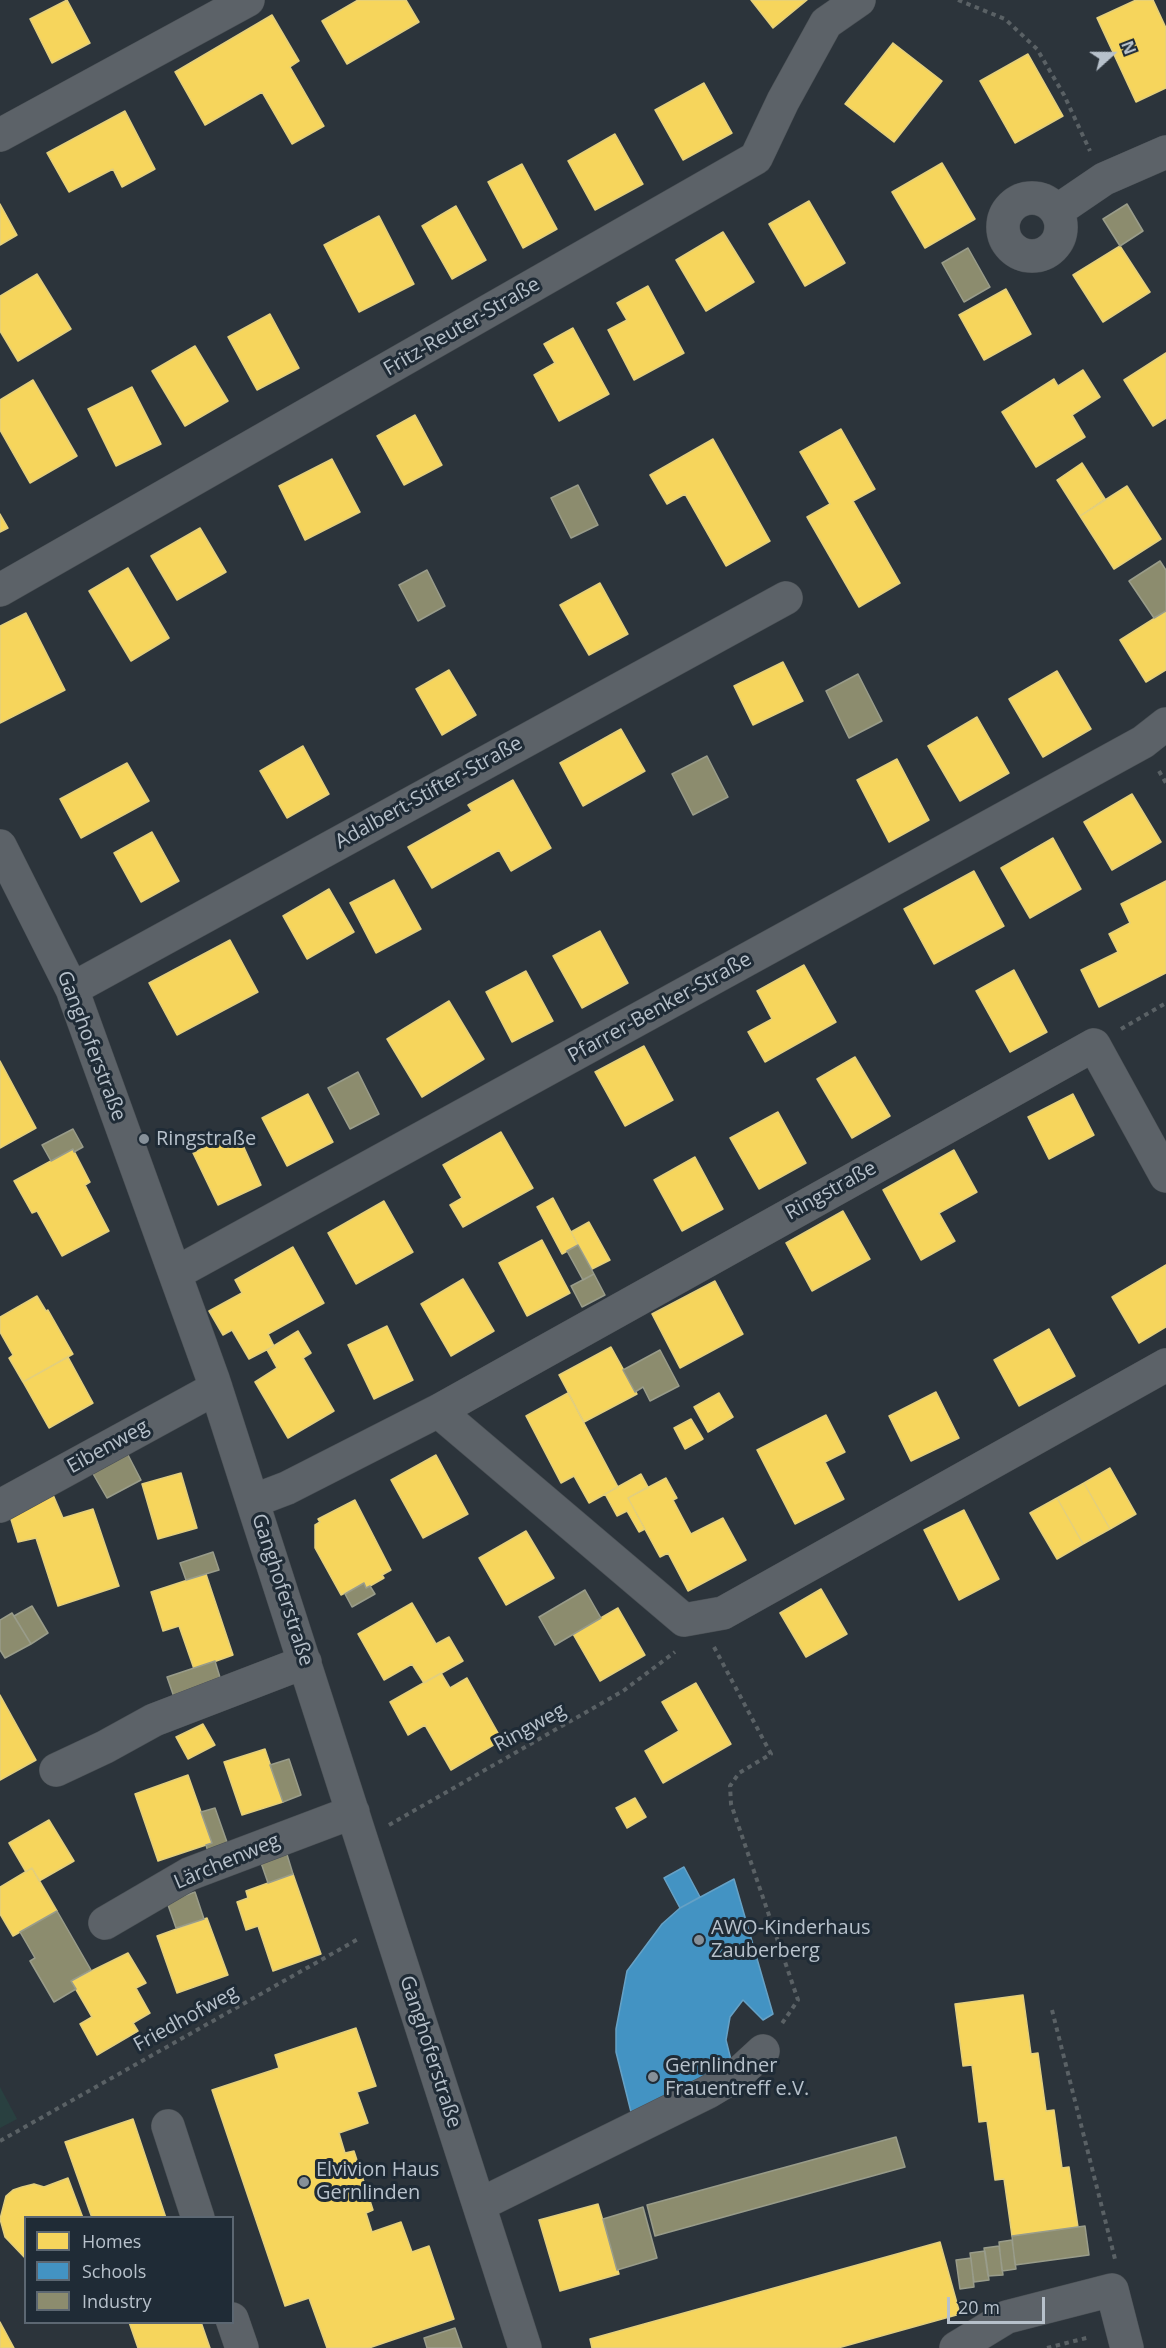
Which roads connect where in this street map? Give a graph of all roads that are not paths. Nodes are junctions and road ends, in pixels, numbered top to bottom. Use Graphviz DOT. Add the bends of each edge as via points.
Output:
graph roads {
  1 [pos="248,0"];
  2 [pos="859,0"];
  3 [pos="0,135"];
  4 [pos="1166,152"];
  5 [pos="1057,211"];
  6 [pos="0,590"];
  7 [pos="786,598"];
  8 [pos="1155,733"];
  9 [pos="0,846"];
  10 [pos="72,988"];
  11 [pos="1166,1176"];
  12 [pos="176,1273"];
  13 [pos="1166,1365"];
  14 [pos="216,1388"];
  15 [pos="438,1411"];
  16 [pos="253,1501"];
  17 [pos="0,1506"];
  18 [pos="305,1662"];
  19 [pos="56,1770"];
  20 [pos="357,1824"];
  21 [pos="105,1923"];
  22 [pos="764,2051"];
  23 [pos="168,2126"];
  24 [pos="479,2205"];
  25 [pos="198,2216"];
  26 [pos="234,2324"];
  27 [pos="1124,2339"];
  28 [pos="242,2348"];
  29 [pos="525,2348"];
  30 [pos="956,2348"];
  1 -- 3 [label="street"];
  2 -- 6 [label="street, Fritz-Reuter-Straße" via="826,23 756,158"];
  4 -- 5 [label="street" via="1104,179"];
  7 -- 10 [label="street, Adalbert-Stifter-Straße"];
  8 -- 12 [label="street, Pfarrer-Benker-Straße"];
  9 -- 10 [label="street, Ganghoferstraße"];
  10 -- 12 [label="street, Ganghoferstraße"];
  11 -- 15 [label="street, Ringstraße" via="1094,1045"];
  12 -- 14 [label="street, Ganghoferstraße"];
  13 -- 15 [label="street" via="723,1612 684,1620"];
  14 -- 16 [label="street, Ganghoferstraße"];
  14 -- 17 [label="street, Eibenweg"];
  15 -- 16 [label="street, Ringstraße" via="287,1488"];
  16 -- 18 [label="street, Ganghoferstraße"];
  18 -- 19 [label="street" via="154,1720"];
  18 -- 20 [label="street, Ganghoferstraße"];
  20 -- 21 [label="street, Lärchenweg" via="189,1874"];
  20 -- 24 [label="street, Ganghoferstraße"];
  22 -- 24 [label="street" via="738,2074 708,2092"];
  23 -- 25 [label="street"];
  24 -- 29 [label="street, Ganghoferstraße"];
  26 -- 28 [label="street"];
  27 -- 30 [label="street" via="1112,2290 1007,2317"];
}
